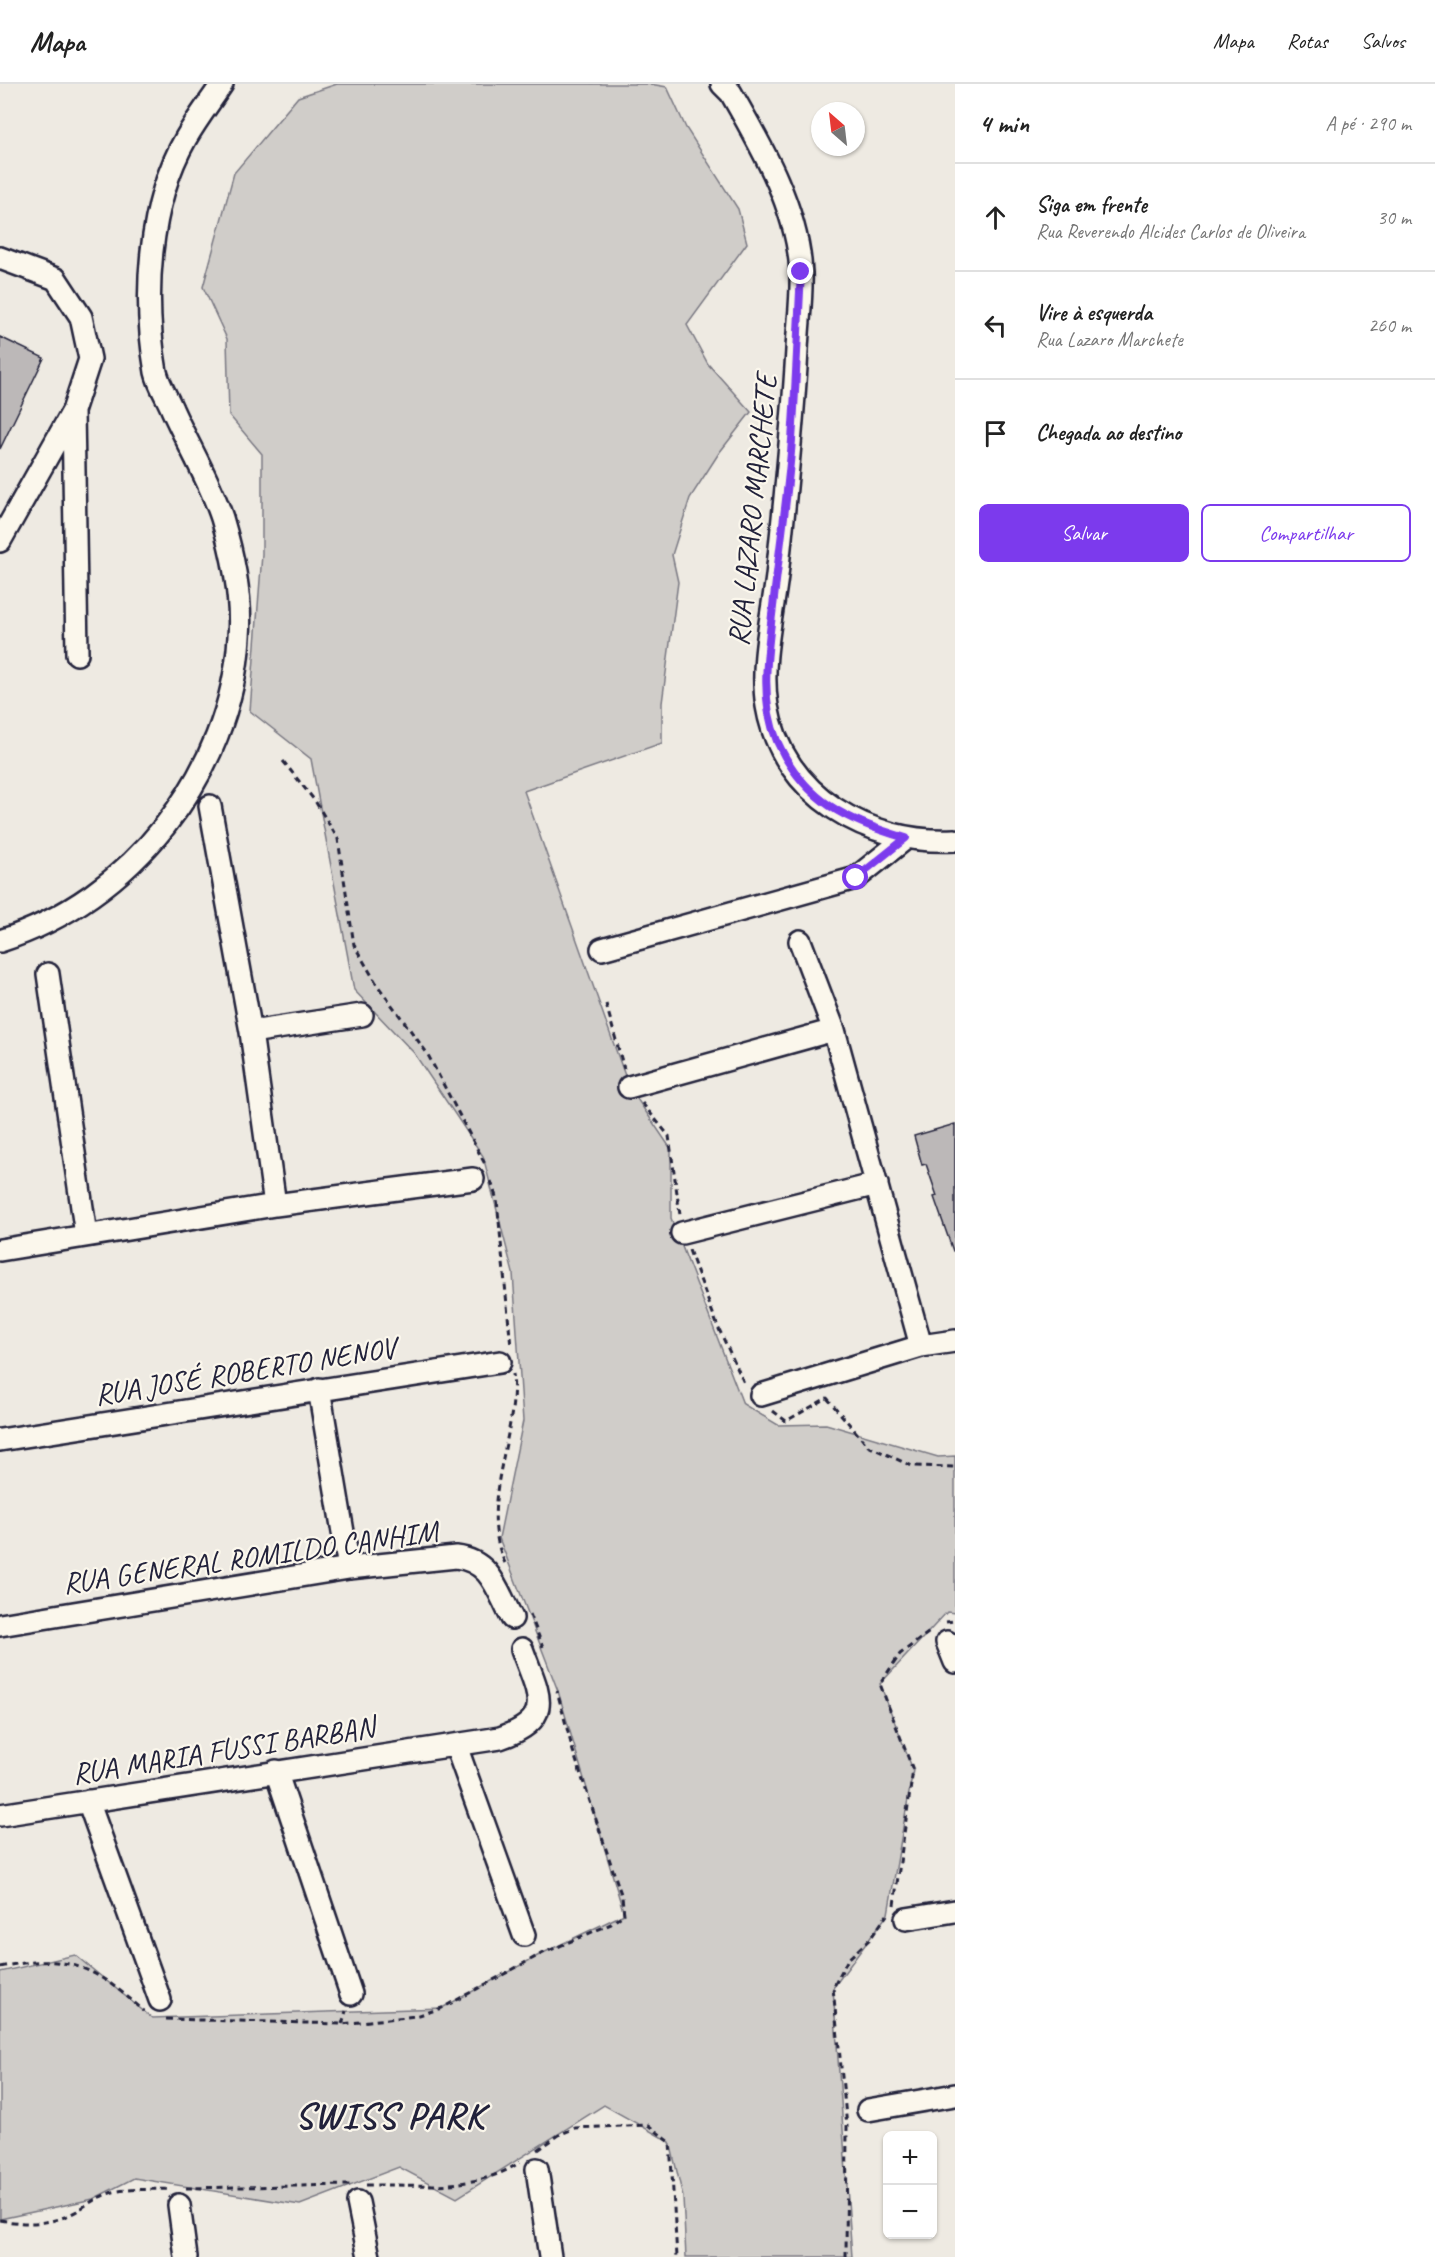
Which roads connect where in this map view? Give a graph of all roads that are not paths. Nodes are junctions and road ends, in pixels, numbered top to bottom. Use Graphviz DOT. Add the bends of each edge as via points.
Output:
graph roads {
  1 [pos="222,84"];
  2 [pos="722,84"];
  3 [pos="0,258"];
  4 [pos="73,411"];
  5 [pos="0,541"];
  6 [pos="77,654"];
  7 [pos="210,806"];
  8 [pos="906,838"];
  9 [pos="955,840"];
  10 [pos="0,941"];
  11 [pos="800,941"];
  12 [pos="602,950"];
  13 [pos="48,974"];
  14 [pos="362,1015"];
  15 [pos="834,1030"];
  16 [pos="251,1032"];
  17 [pos="629,1087"];
  18 [pos="473,1179"];
  19 [pos="877,1185"];
  20 [pos="275,1205"];
  21 [pos="682,1233"];
  22 [pos="86,1235"];
  23 [pos="0,1250"];
  24 [pos="955,1341"];
  25 [pos="921,1346"];
  26 [pos="500,1362"];
  27 [pos="319,1389"];
  28 [pos="759,1399"];
  29 [pos="0,1440"];
  30 [pos="349,1568"];
  31 [pos="512,1618"];
  32 [pos="0,1625"];
  33 [pos="947,1642"];
  34 [pos="522,1648"];
  35 [pos="955,1662"];
  36 [pos="456,1746"];
  37 [pos="276,1771"];
  38 [pos="88,1801"];
  39 [pos="0,1815"];
  40 [pos="955,1911"];
  41 [pos="906,1919"];
  42 [pos="524,1935"];
  43 [pos="351,1994"];
  44 [pos="160,2000"];
  45 [pos="955,2095"];
  46 [pos="868,2110"];
  47 [pos="532,2160"];
  48 [pos="358,2202"];
  49 [pos="179,2205"];
  50 [pos="186,2257"];
  51 [pos="369,2257"];
  52 [pos="550,2257"];
  1 -- 10 [label="street" via="185,139 162,196 151,249 157,375 221,516 235,570 240,636 228,705 196,780 150,845 115,880 55,918"];
  2 -- 8 [label="street, RUA LAZARO MARCHETE" via="771,161 794,234 801,272 792,441 766,667 767,706 777,741 811,792 860,825"];
  3 -- 4 [label="street" via="56,279 81,317 90,359"];
  4 -- 5 [label="street"];
  4 -- 6 [label="street"];
  7 -- 16 [label="street"];
  8 -- 9 [label="street, RUA LAZARO MARCHETE"];
  8 -- 12 [label="street" via="856,878"];
  11 -- 15 [label="street"];
  13 -- 22 [label="street"];
  14 -- 16 [label="street"];
  15 -- 17 [label="street"];
  15 -- 19 [label="street"];
  16 -- 20 [label="street"];
  18 -- 20 [label="street"];
  19 -- 21 [label="street"];
  19 -- 25 [label="street"];
  20 -- 22 [label="street"];
  22 -- 23 [label="street"];
  24 -- 25 [label="street"];
  25 -- 28 [label="street"];
  26 -- 27 [label="street, RUA JOSÉ ROBERTO NENOV"];
  27 -- 29 [label="street, RUA JOSÉ ROBERTO NENOV"];
  27 -- 30 [label="street"];
  30 -- 31 [label="street, RUA GENERAL ROMILDO CANHIM" via="428,1558 468,1558 484,1566"];
  30 -- 32 [label="street, RUA GENERAL ROMILDO CANHIM"];
  33 -- 35 [label="street"];
  34 -- 36 [label="street" via="538,1694 531,1724 500,1738"];
  36 -- 37 [label="street, RUA MARIA FUSSI BARBAN"];
  36 -- 42 [label="street"];
  37 -- 38 [label="street, RUA MARIA FUSSI BARBAN"];
  37 -- 43 [label="street"];
  38 -- 39 [label="street, RUA MARIA FUSSI BARBAN"];
  38 -- 44 [label="street"];
  40 -- 41 [label="street"];
  45 -- 46 [label="street"];
  47 -- 52 [label="street"];
  48 -- 51 [label="street"];
  49 -- 50 [label="street"];
}
